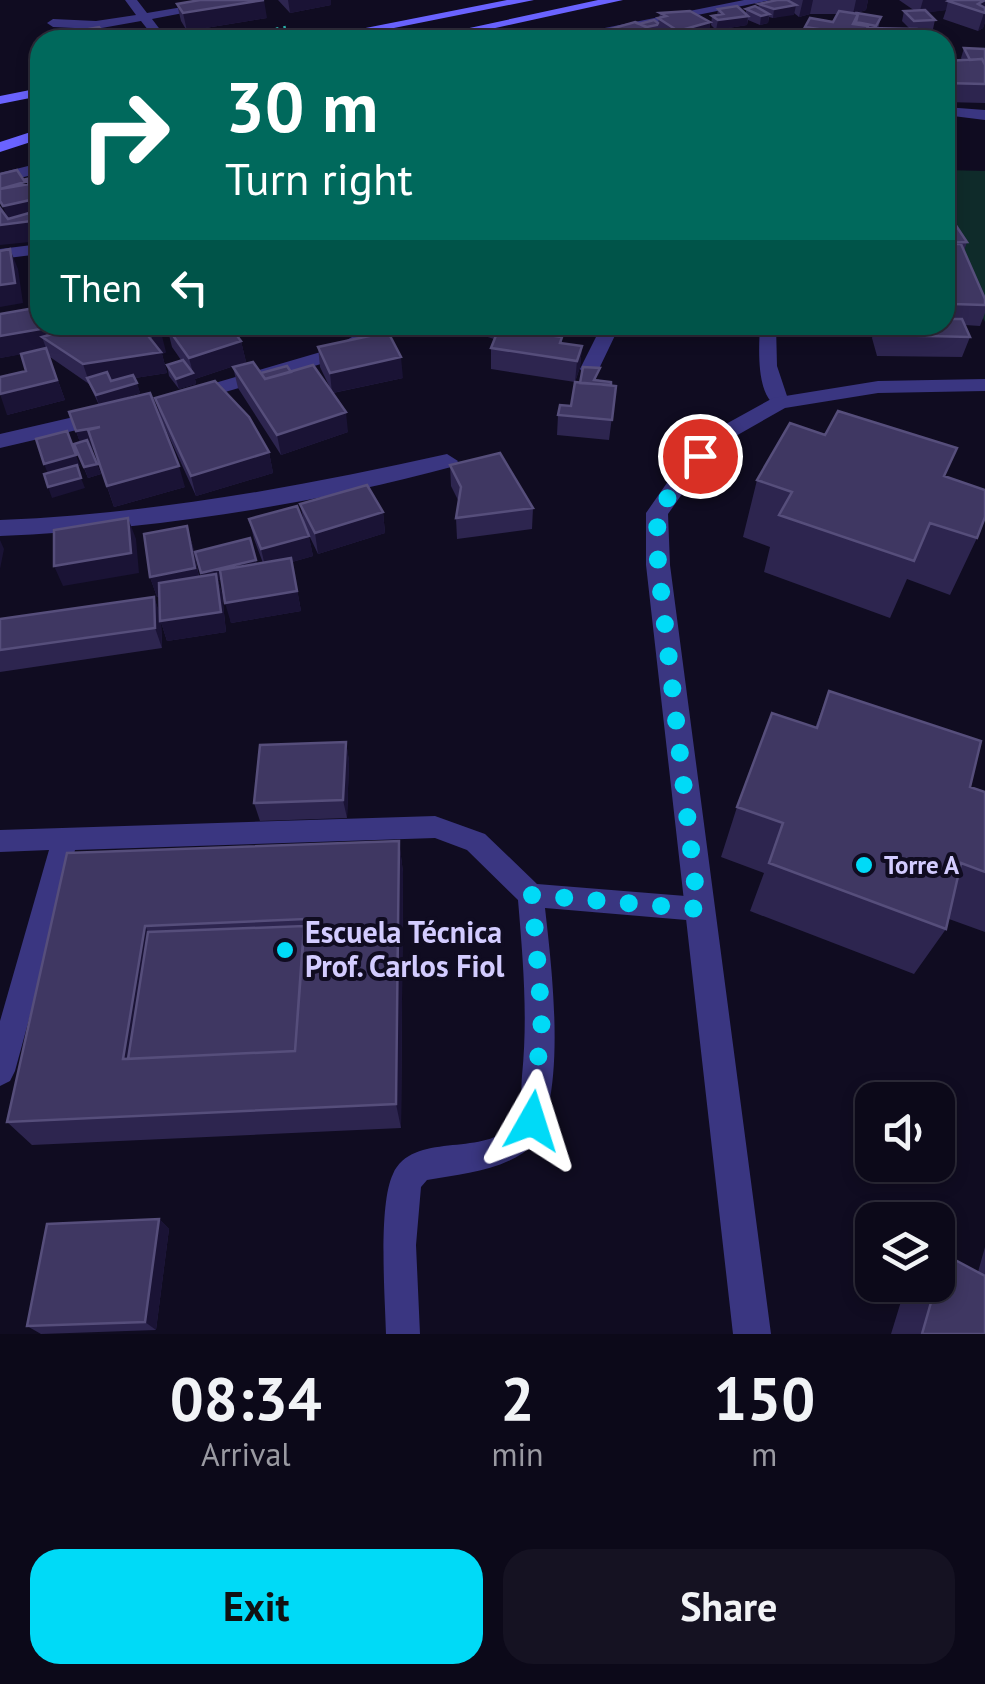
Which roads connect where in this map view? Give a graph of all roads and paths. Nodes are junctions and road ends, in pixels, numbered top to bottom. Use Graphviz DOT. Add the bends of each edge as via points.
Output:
graph roads {
  1 [pos="131,0"];
  2 [pos="245,0"];
  3 [pos="528,0"];
  4 [pos="618,0"];
  5 [pos="765,0"];
  6 [pos="145,18"];
  7 [pos="54,22"];
  8 [pos="154,30"];
  9 [pos="366,30"];
  10 [pos="475,30"];
  11 [pos="605,30"];
  12 [pos="30,94"];
  13 [pos="0,100"];
  14 [pos="955,112"];
  15 [pos="985,115"];
  16 [pos="30,137"];
  17 [pos="0,147"];
  18 [pos="30,170"];
  19 [pos="0,178"];
  20 [pos="30,250"];
  21 [pos="0,254"];
  22 [pos="370,335"];
  23 [pos="607,335"];
  24 [pos="768,335"];
  25 [pos="590,369"];
  26 [pos="985,385"];
  27 [pos="780,402"];
  28 [pos="164,404"];
  29 [pos="128,412"];
  30 [pos="0,441"];
  31 [pos="447,461"];
  32 [pos="0,528"];
  33 [pos="65,839"];
  34 [pos="0,841"];
  35 [pos="532,895"];
  36 [pos="698,909"];
  37 [pos="0,1070"];
  38 [pos="403,1334"];
  39 [pos="752,1334"];
  1 -- 6 [label="lane"];
  2 -- 6 [label="lane"];
  3 -- 9 [label="main road"];
  4 -- 10 [label="main road"];
  5 -- 11 [label="street"];
  6 -- 7 [label="lane"];
  6 -- 8 [label="lane"];
  12 -- 13 [label="main road"];
  14 -- 15 [label="street"];
  16 -- 17 [label="main road"];
  18 -- 19 [label="street"];
  20 -- 21 [label="street"];
  22 -- 28 [label="street" via="338,354"];
  23 -- 25 [label="street"];
  24 -- 27 [label="lane" via="768,366"];
  26 -- 27 [label="street" via="878,387"];
  27 -- 36 [label="street" via="713,440 657,512"];
  29 -- 30 [label="street"];
  31 -- 32 [label="street" via="270,499"];
  33 -- 34 [label="lane"];
  33 -- 35 [label="lane" via="435,827 476,842"];
  33 -- 37 [label="lane"];
  35 -- 36 [label="lane"];
  35 -- 38 [label="lane" via="542,1019 532,1121 515,1141 490,1154 419,1166 406,1180"];
  36 -- 39 [label="street"];
}
